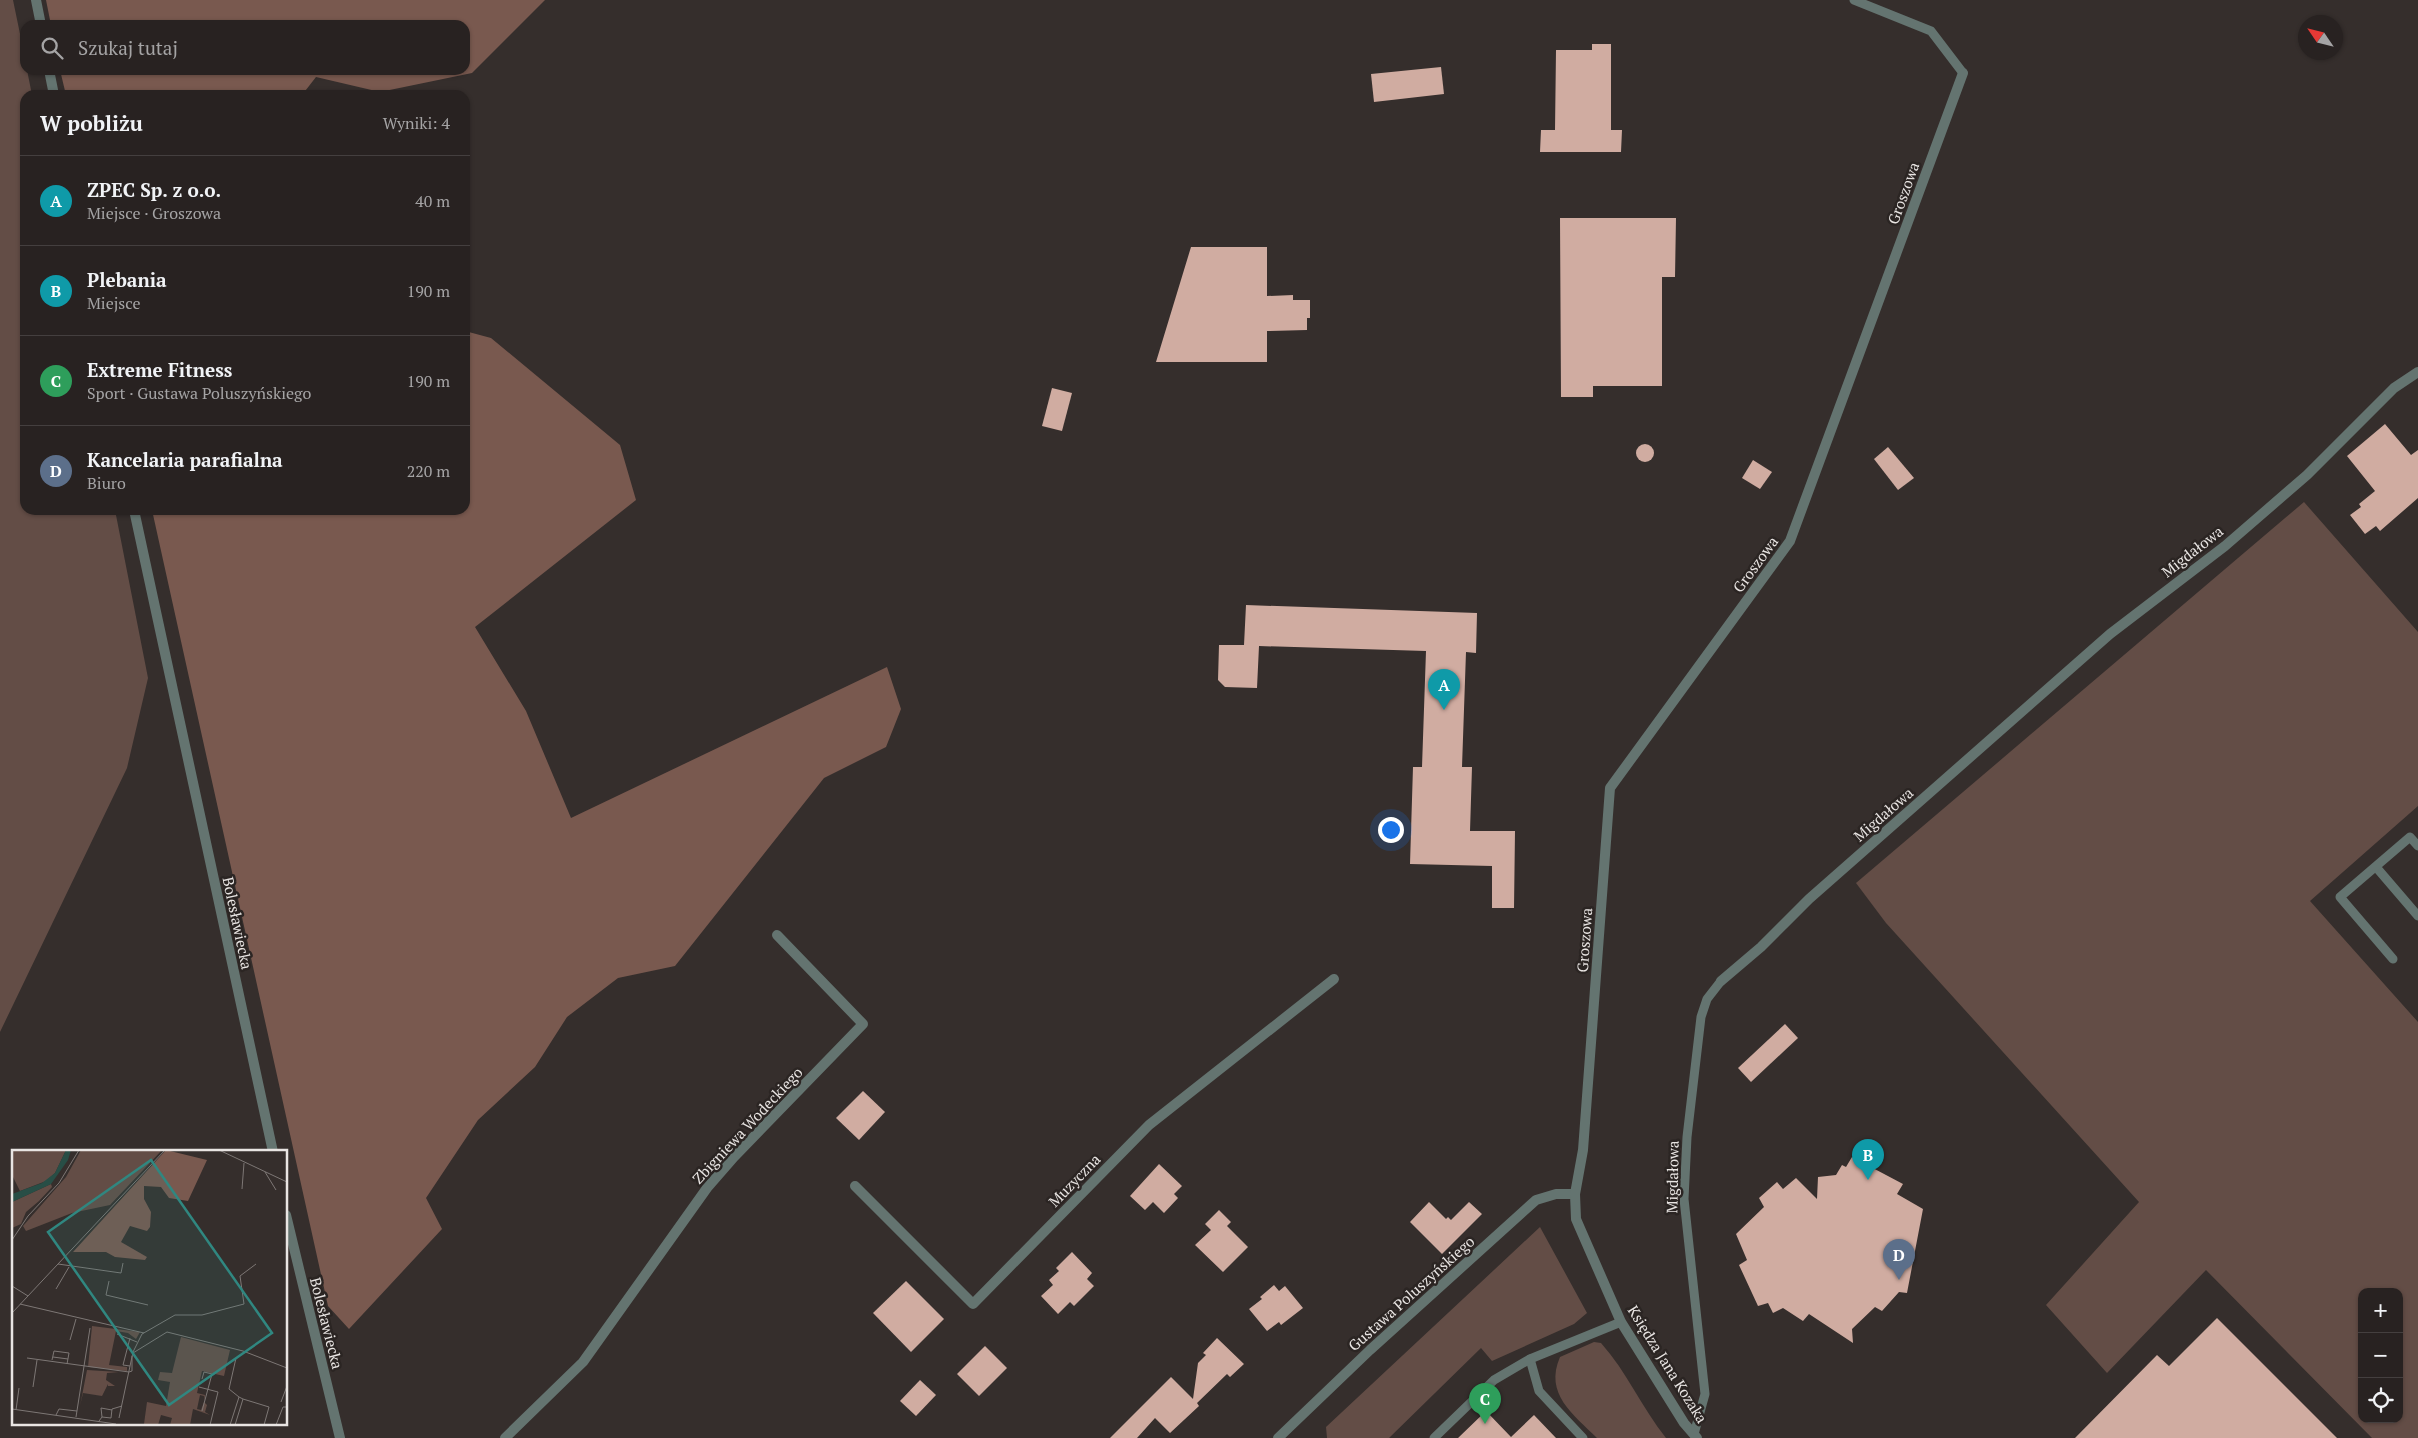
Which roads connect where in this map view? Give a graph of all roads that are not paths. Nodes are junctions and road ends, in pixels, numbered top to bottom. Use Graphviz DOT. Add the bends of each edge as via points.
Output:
graph roads {
  1 [pos="36,0"];
  2 [pos="1854,0"];
  3 [pos="40,20"];
  4 [pos="1963,73"];
  5 [pos="50,75"];
  6 [pos="53,90"];
  7 [pos="2418,372"];
  8 [pos="135,515"];
  9 [pos="2418,846"];
  10 [pos="2376,867"];
  11 [pos="2418,916"];
  12 [pos="777,935"];
  13 [pos="2393,959"];
  14 [pos="1334,979"];
  15 [pos="1721,981"];
  16 [pos="272,1150"];
  17 [pos="855,1186"];
  18 [pos="1575,1194"];
  19 [pos="288,1223"];
  20 [pos="1621,1322"];
  21 [pos="1530,1359"];
  22 [pos="1696,1436"];
  23 [pos="340,1438"];
  24 [pos="505,1438"];
  25 [pos="1278,1438"];
  26 [pos="1434,1438"];
  27 [pos="1583,1438"];
  1 -- 3 [label="street"];
  2 -- 4 [label="lane, Groszowa" via="1931,32"];
  4 -- 18 [label="street, Groszowa" via="1790,541 1610,788 1583,1150"];
  5 -- 6 [label="street"];
  7 -- 15 [label="street, Migdałowa" via="2394,388 2307,475 2225,546 2110,634 1809,899"];
  8 -- 16 [label="street, Bolesławiecka"];
  9 -- 10 [label="lane" via="2410,837"];
  10 -- 11 [label="lane"];
  10 -- 13 [label="lane" via="2340,897"];
  12 -- 24 [label="street, Zbigniewa Wodeckiego" via="862,1024 712,1182 583,1362"];
  14 -- 17 [label="street, Muzyczna" via="1149,1125 973,1304"];
  15 -- 22 [label="lane, Migdałowa" via="1706,999 1701,1017 1687,1137 1684,1199 1705,1394"];
  18 -- 20 [label="street, Księdza Jana Kozaka" via="1576,1219"];
  18 -- 25 [label="street, Gustawa Poluszyńskiego" via="1556,1194 1536,1200 1363,1356"];
  19 -- 23 [label="street, Bolesławiecka"];
  20 -- 21 [label="lane"];
  20 -- 22 [label="street, Księdza Jana Kozaka" via="1684,1423"];
  21 -- 26 [label="lane" via="1494,1380"];
  21 -- 27 [label="lane" via="1539,1391"];
}
